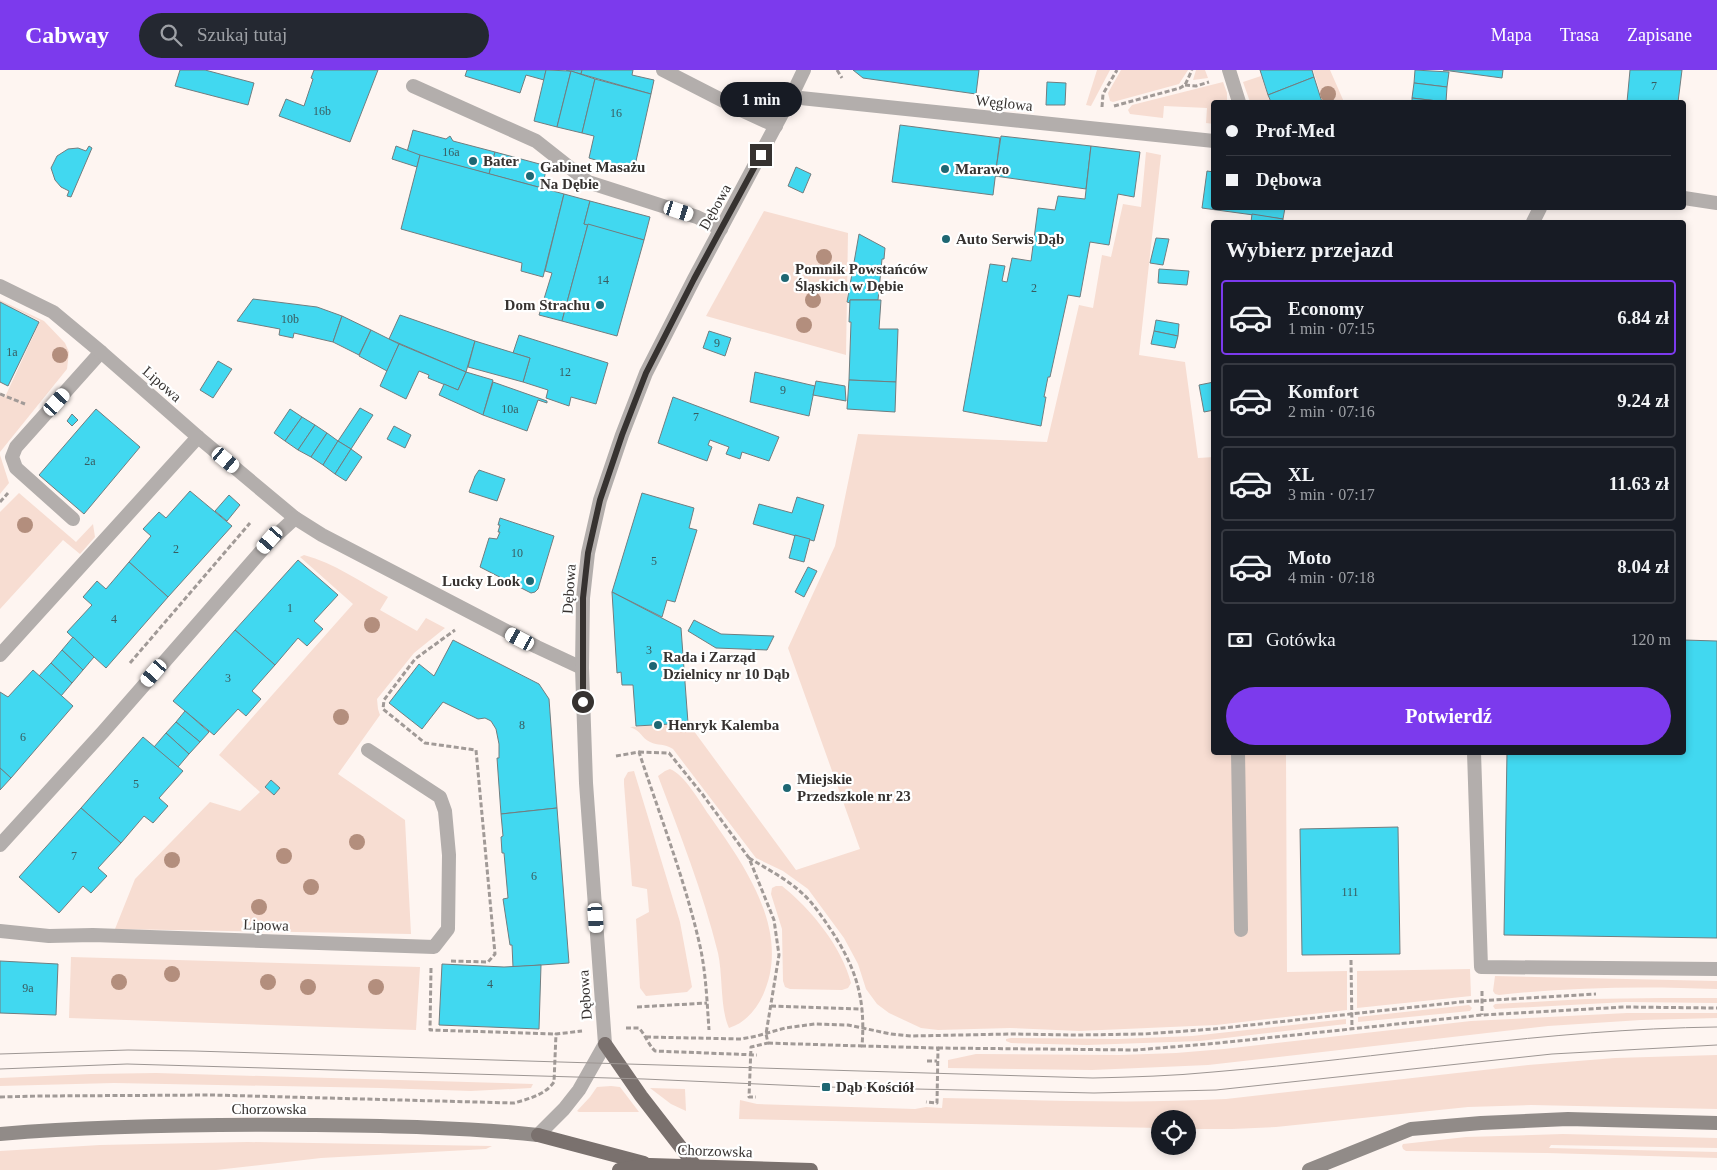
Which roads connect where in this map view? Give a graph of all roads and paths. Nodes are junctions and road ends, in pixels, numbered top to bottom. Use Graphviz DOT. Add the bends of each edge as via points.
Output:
graph roads {
  1 [pos="663,70"];
  2 [pos="804,70"];
  3 [pos="1116,70"];
  4 [pos="1192,70"];
  5 [pos="1229,70"];
  6 [pos="413,86"];
  7 [pos="792,97"];
  8 [pos="1238,100"];
  9 [pos="1109,110"];
  10 [pos="1101,115"];
  11 [pos="776,126"];
  12 [pos="1211,141"];
  13 [pos="1686,198"];
  14 [pos="1717,202"];
  15 [pos="722,229"];
  16 [pos="0,286"];
  17 [pos="101,352"];
  18 [pos="198,437"];
  19 [pos="295,518"];
  20 [pos="73,520"];
  21 [pos="455,630"];
  22 [pos="0,655"];
  23 [pos="582,668"];
  24 [pos="368,750"];
  25 [pos="639,752"];
  26 [pos="1238,755"];
  27 [pos="1474,755"];
  28 [pos="616,756"];
  29 [pos="0,845"];
  30 [pos="749,858"];
  31 [pos="1240,930"];
  32 [pos="0,931"];
  33 [pos="432,960"];
  34 [pos="1351,960"];
  35 [pos="450,961"];
  36 [pos="1717,969"];
  37 [pos="1597,994"];
  38 [pos="707,1003"];
  39 [pos="771,1006"];
  40 [pos="637,1007"];
  41 [pos="1717,1008"];
  42 [pos="862,1009"];
  43 [pos="1352,1014"];
  44 [pos="631,1028"];
  45 [pos="864,1028"];
  46 [pos="1352,1028"];
  47 [pos="589,1030"];
  48 [pos="709,1030"];
  49 [pos="556,1034"];
  50 [pos="766,1034"];
  51 [pos="646,1036"];
  52 [pos="605,1044"];
  53 [pos="768,1044"];
  54 [pos="862,1046"];
  55 [pos="938,1048"];
  56 [pos="750,1055"];
  57 [pos="757,1055"];
  58 [pos="926,1061"];
  59 [pos="938,1061"];
  60 [pos="0,1097"];
  61 [pos="756,1097"];
  62 [pos="926,1102"];
  63 [pos="1717,1123"];
  64 [pos="0,1134"];
  65 [pos="538,1135"];
  66 [pos="650,1165"];
  67 [pos="696,1167"];
  68 [pos="619,1170"];
  69 [pos="811,1170"];
  70 [pos="1309,1170"];
  1 -- 11 [label="street"];
  2 -- 7 [label="street, Dębowa"];
  3 -- 10 [label="path" via="1103,94"];
  4 -- 9 [label="path" via="1190,78 1180,88 1116,105"];
  5 -- 8 [label="street"];
  6 -- 15 [label="street" via="536,141 588,182 697,216"];
  7 -- 11 [label="street, Dębowa"];
  7 -- 12 [label="street, Węglowa"];
  11 -- 15 [label="street, Dębowa"];
  13 -- 14 [label="street"];
  15 -- 23 [label="street, Dębowa" via="646,373 600,500 588,553 583,598"];
  16 -- 17 [label="street, Lipowa" via="52,312"];
  17 -- 18 [label="street, Lipowa"];
  17 -- 20 [label="street" via="16,447 12,458 16,468"];
  18 -- 19 [label="street, Lipowa"];
  18 -- 22 [label="street"];
  19 -- 23 [label="street, Lipowa" via="536,648"];
  19 -- 29 [label="street" via="270,540"];
  21 -- 35 [label="path" via="415,659 384,700 383,709 425,743 476,750 495,954 488,962"];
  23 -- 52 [label="street, Dębowa" via="586,783"];
  24 -- 32 [label="street, Lipowa" via="440,797 445,811 450,855 448,929 434,947 50,936"];
  25 -- 28 [label="path"];
  25 -- 30 [label="path" via="669,753"];
  25 -- 38 [label="path" via="678,867 700,947"];
  26 -- 31 [label="street"];
  27 -- 36 [label="street" via="1481,967"];
  30 -- 39 [label="path" via="774,920 779,955"];
  30 -- 42 [label="path" via="804,894 822,916 853,969"];
  33 -- 49 [label="path" via="430,1030"];
  34 -- 43 [label="path"];
  37 -- 43 [label="path" via="1491,999"];
  38 -- 40 [label="path"];
  38 -- 48 [label="path"];
  39 -- 42 [label="path"];
  39 -- 50 [label="path"];
  41 -- 46 [label="path" via="1625,1007 1455,1017"];
  42 -- 45 [label="path"];
  43 -- 45 [label="path" via="1144,1034 911,1036"];
  43 -- 46 [label="path"];
  44 -- 51 [label="path" via="640,1028"];
  45 -- 50 [label="path" via="815,1024"];
  45 -- 54 [label="path"];
  46 -- 55 [label="path" via="1136,1050"];
  47 -- 49 [label="path"];
  49 -- 60 [label="path" via="554,1082 542,1093 514,1102 212,1095"];
  50 -- 51 [label="path" via="741,1039"];
  50 -- 53 [label="path"];
  51 -- 56 [label="path" via="647,1043 655,1051"];
  52 -- 65 [label="street" via="579,1090"];
  52 -- 67 [label="main road"];
  53 -- 54 [label="path"];
  53 -- 56 [label="path" via="751,1048"];
  54 -- 55 [label="path"];
  55 -- 59 [label="path"];
  56 -- 57 [label="path"];
  56 -- 61 [label="path" via="749,1097"];
  58 -- 59 [label="path"];
  59 -- 62 [label="path" via="936,1103"];
  63 -- 70 [label="main road" via="1568,1120 1411,1129"];
  64 -- 65 [label="main road, Chorzowska" via="231,1124 492,1130"];
  65 -- 66 [label="main road"];
  66 -- 67 [label="main road, Chorzowska"];
  66 -- 68 [label="main road, Chorzowska"];
  67 -- 69 [label="main road, Chorzowska"];
}
